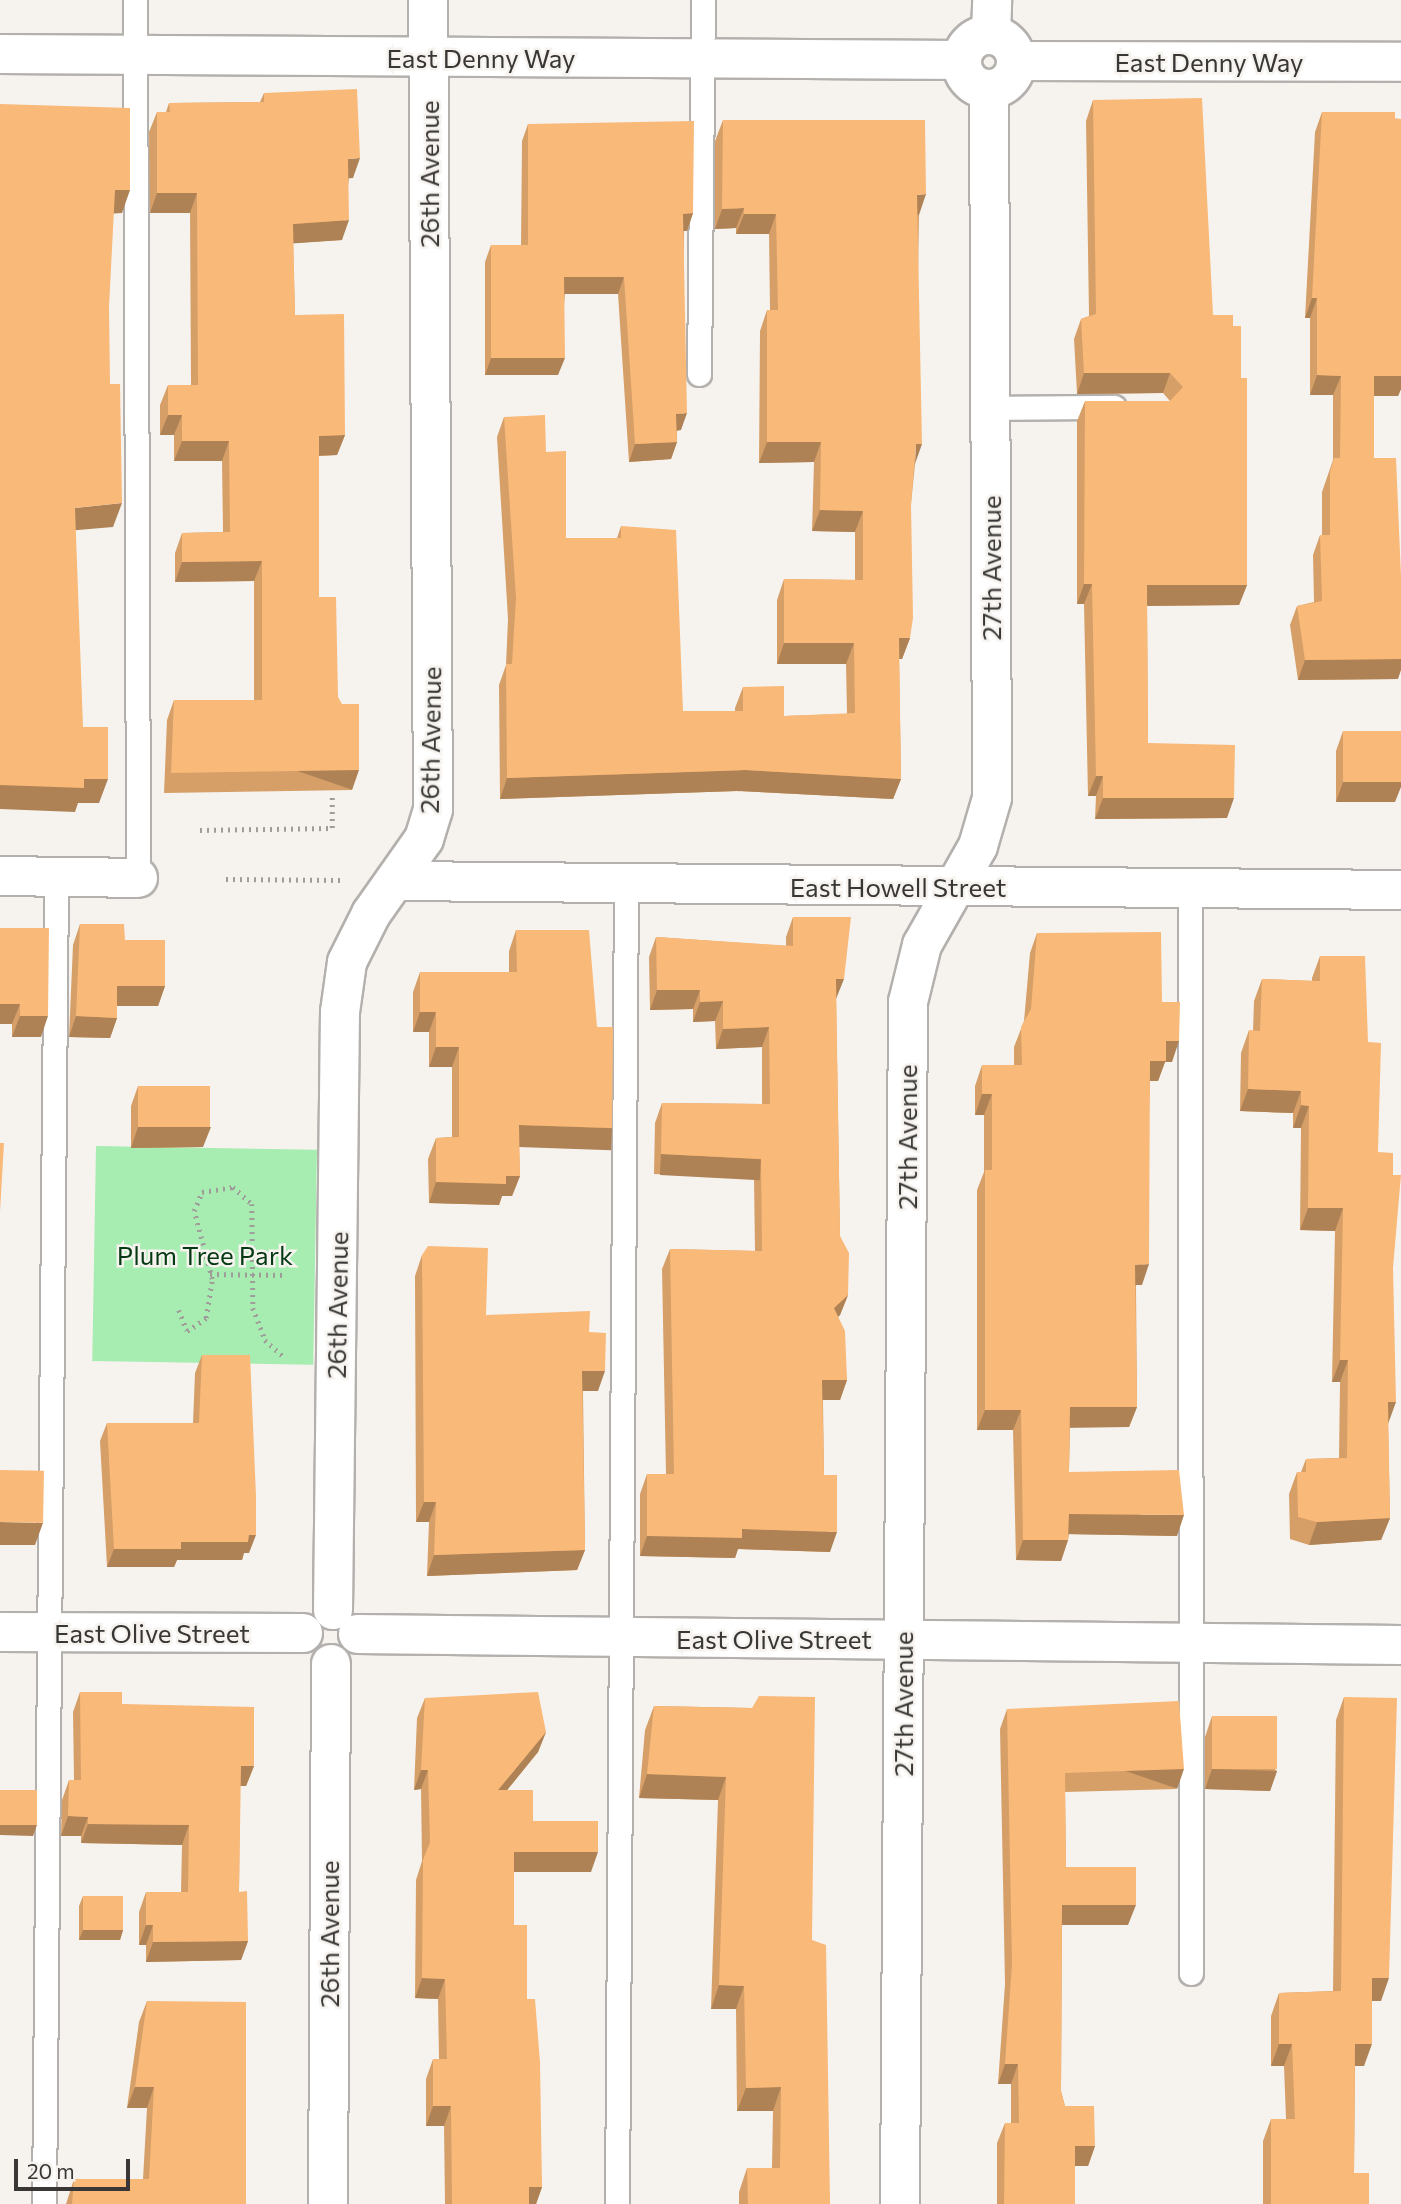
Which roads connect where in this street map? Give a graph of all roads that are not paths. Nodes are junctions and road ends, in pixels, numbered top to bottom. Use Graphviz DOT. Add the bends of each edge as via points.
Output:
graph roads {
  1 [pos="135,0"];
  2 [pos="428,0"];
  3 [pos="703,0"];
  4 [pos="1000,32"];
  5 [pos="0,54"];
  6 [pos="135,55"];
  7 [pos="428,57"];
  8 [pos="702,60"];
  9 [pos="962,60"];
  10 [pos="1401,62"];
  11 [pos="989,89"];
  12 [pos="699,374"];
  13 [pos="1134,407"];
  14 [pos="991,408"];
  15 [pos="0,876"];
  16 [pos="56,877"];
  17 [pos="138,878"];
  18 [pos="395,881"];
  19 [pos="626,886"];
  20 [pos="956,887"];
  21 [pos="1190,888"];
  22 [pos="1401,890"];
  23 [pos="345,1622"];
  24 [pos="0,1632"];
  25 [pos="48,1633"];
  26 [pos="303,1633"];
  27 [pos="620,1638"];
  28 [pos="903,1640"];
  29 [pos="1188,1643"];
  30 [pos="1401,1645"];
  31 [pos="331,1664"];
  32 [pos="1191,1973"];
  33 [pos="44,2204"];
  34 [pos="328,2204"];
  35 [pos="617,2204"];
  36 [pos="900,2204"];
  1 -- 6 [label="lane"];
  2 -- 7 [label="street, 26th Avenue"];
  3 -- 8 [label="lane"];
  4 -- 9 [label="street" via="971,41"];
  4 -- 10 [label="street, East Denny Way"];
  4 -- 11 [label="street" via="1008,82"];
  5 -- 6 [label="street, East Denny Way"];
  6 -- 7 [label="street, East Denny Way"];
  6 -- 17 [label="lane"];
  7 -- 8 [label="street, East Denny Way"];
  7 -- 18 [label="street, 26th Avenue" via="433,810 424,839"];
  8 -- 9 [label="street, East Denny Way"];
  8 -- 12 [label="lane"];
  9 -- 11 [label="street" via="969,80"];
  11 -- 14 [label="street, 27th Avenue"];
  13 -- 14 [label="lane"];
  14 -- 20 [label="street, 27th Avenue" via="992,798"];
  15 -- 16 [label="street"];
  16 -- 17 [label="street"];
  16 -- 25 [label="lane"];
  18 -- 19 [label="street, East Howell Street"];
  18 -- 23 [label="street, 26th Avenue" via="347,962 340,1012"];
  19 -- 20 [label="street, East Howell Street"];
  19 -- 27 [label="lane"];
  20 -- 21 [label="street, East Howell Street"];
  20 -- 28 [label="street, 27th Avenue" via="922,945 908,1002"];
  21 -- 22 [label="street, East Howell Street"];
  21 -- 29 [label="lane"];
  23 -- 26 [label="street" via="313,1616"];
  23 -- 27 [label="street, East Olive Street"];
  23 -- 31 [label="street" via="350,1656"];
  24 -- 25 [label="street, East Olive Street"];
  25 -- 26 [label="street, East Olive Street"];
  25 -- 33 [label="lane"];
  26 -- 31 [label="street" via="310,1656"];
  27 -- 28 [label="street, East Olive Street"];
  27 -- 35 [label="lane"];
  28 -- 29 [label="street, East Olive Street"];
  28 -- 36 [label="street, 27th Avenue"];
  29 -- 30 [label="street, East Olive Street"];
  29 -- 32 [label="lane"];
  31 -- 34 [label="street, 26th Avenue"];
}
